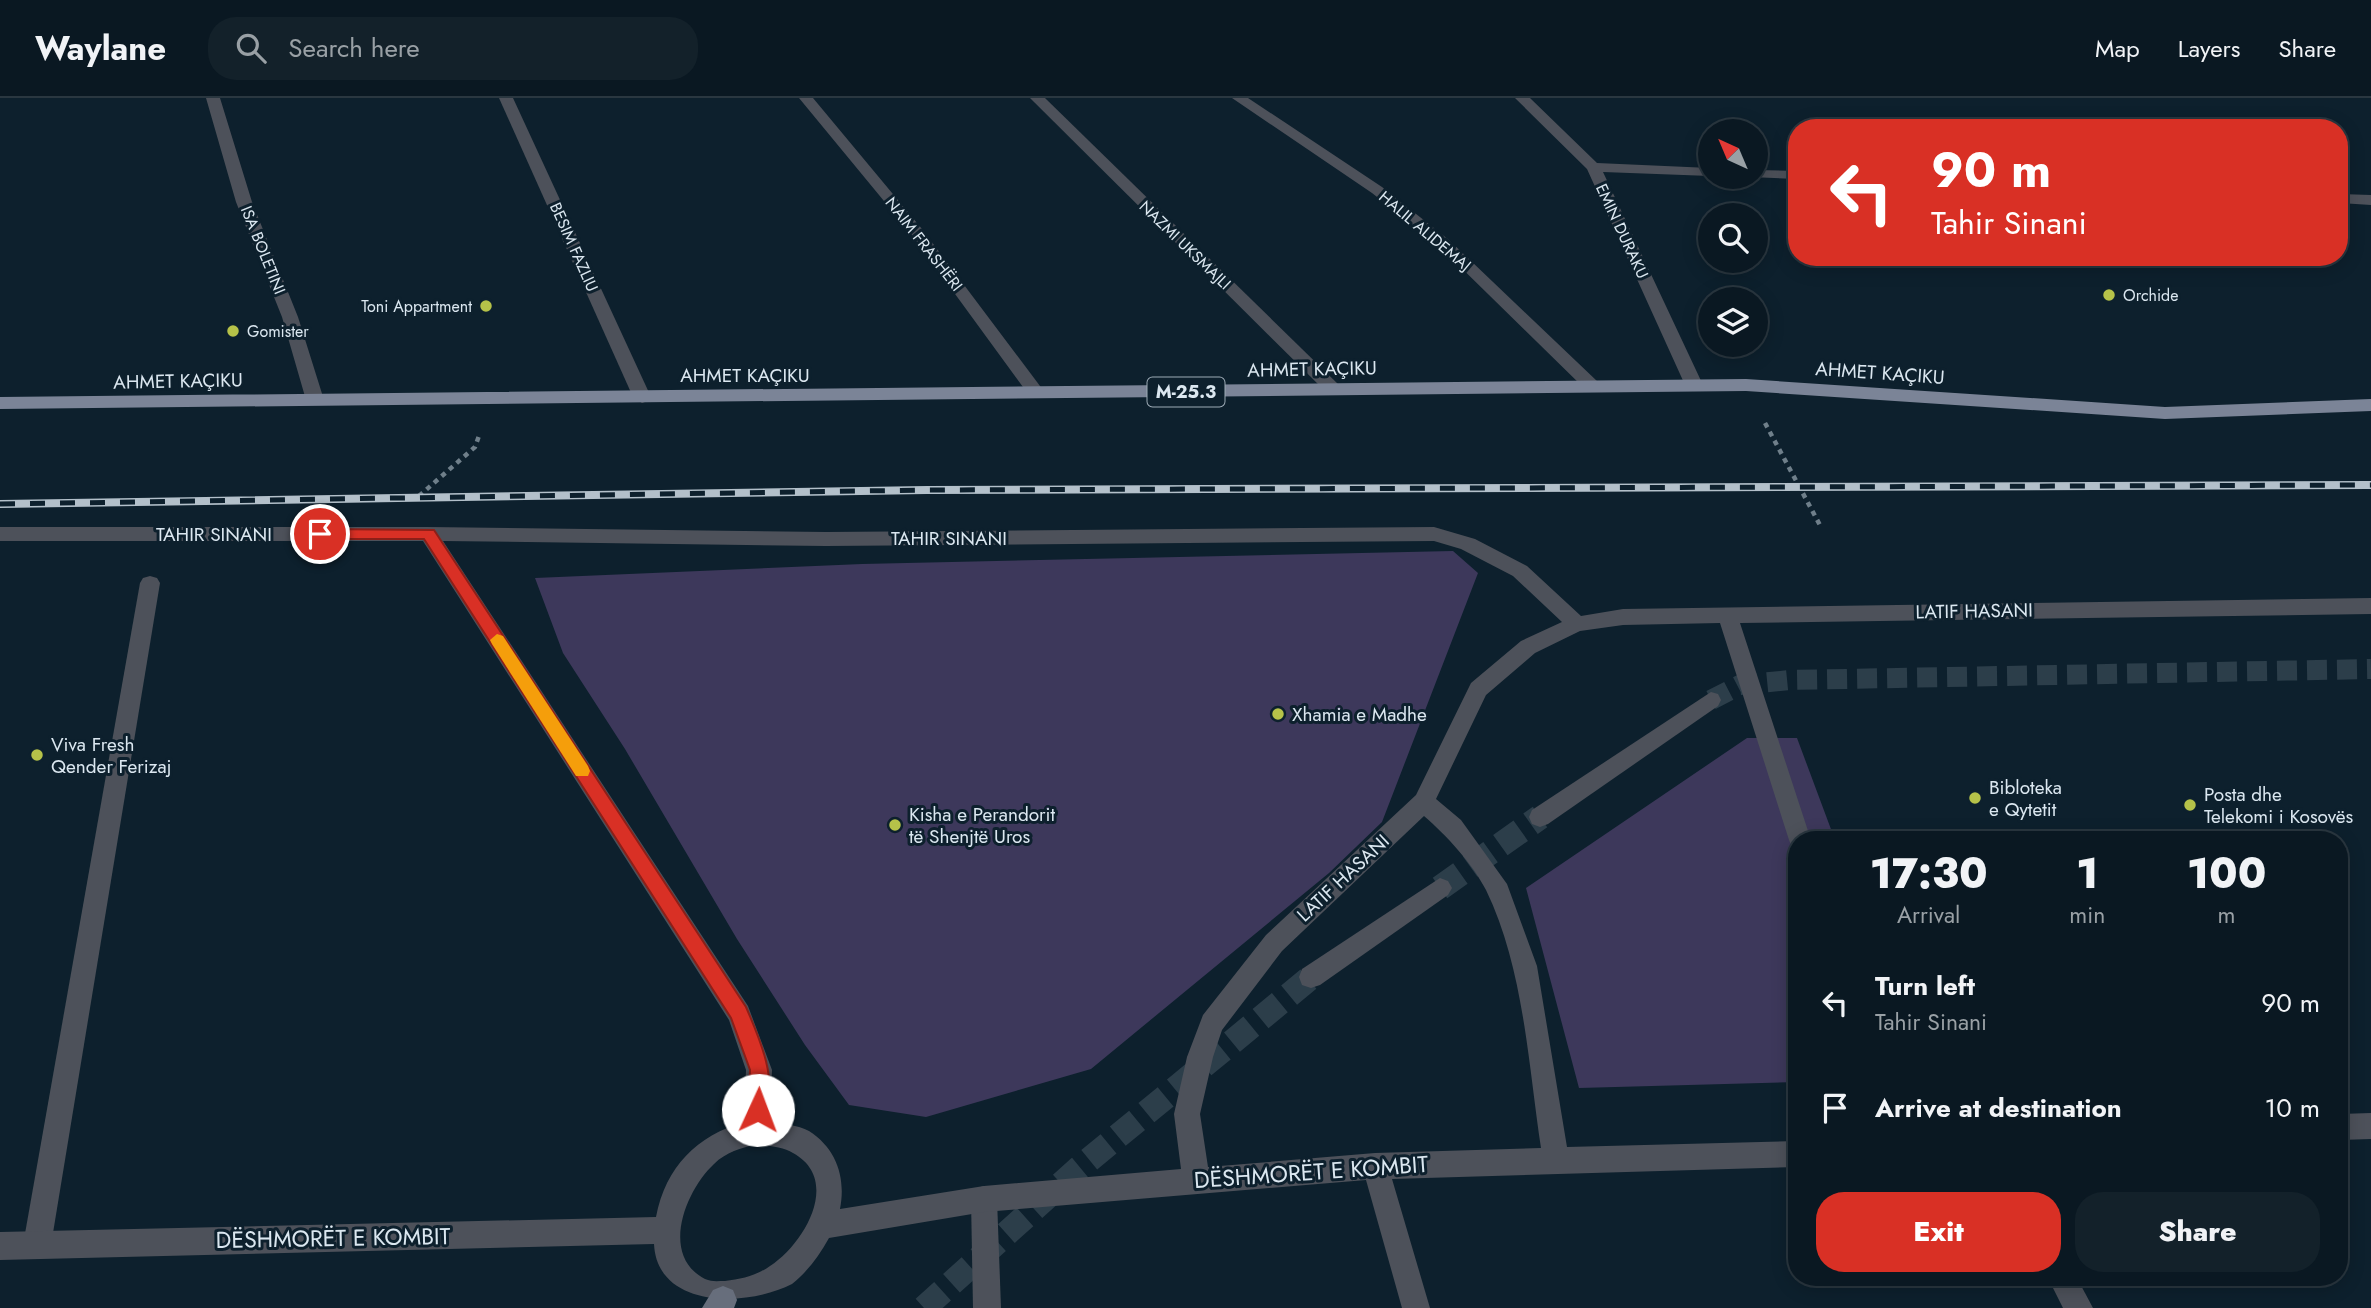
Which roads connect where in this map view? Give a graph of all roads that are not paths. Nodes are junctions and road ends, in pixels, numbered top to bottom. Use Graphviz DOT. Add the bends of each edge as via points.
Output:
graph roads {
  1 [pos="213,98"];
  2 [pos="506,98"];
  3 [pos="806,98"];
  4 [pos="1037,98"];
  5 [pos="1239,98"];
  6 [pos="1522,98"];
  7 [pos="1593,167"];
  8 [pos="1698,171"];
  9 [pos="1768,174"];
  10 [pos="1788,175"];
  11 [pos="2348,199"];
  12 [pos="2371,200"];
  13 [pos="1694,385"];
  14 [pos="1592,386"];
  15 [pos="1334,390"];
  16 [pos="1037,394"];
  17 [pos="642,397"];
  18 [pos="315,400"];
  19 [pos="0,403"];
  20 [pos="2371,405"];
  21 [pos="0,534"];
  22 [pos="429,534"];
  23 [pos="150,583"];
  24 [pos="2371,606"];
  25 [pos="1727,615"];
  26 [pos="1577,624"];
  27 [pos="1711,700"];
  28 [pos="1424,802"];
  29 [pos="1540,817"];
  30 [pos="1797,831"];
  31 [pos="1440,888"];
  32 [pos="1311,977"];
  33 [pos="2371,1126"];
  34 [pos="2348,1127"];
  35 [pos="757,1131"];
  36 [pos="1788,1154"];
  37 [pos="1556,1161"];
  38 [pos="1375,1166"];
  39 [pos="1196,1179"];
  40 [pos="984,1199"];
  41 [pos="828,1225"];
  42 [pos="666,1230"];
  43 [pos="37,1245"];
  44 [pos="0,1246"];
  45 [pos="2067,1286"];
  46 [pos="720,1304"];
  47 [pos="987,1308"];
  48 [pos="1416,1308"];
  49 [pos="2080,1308"];
  1 -- 18 [label="street, ISA BOLETINI" via="244,202 290,317"];
  2 -- 17 [label="street, BESIM FAZLIU"];
  3 -- 16 [label="street, NAIM FRASHËRI" via="917,232"];
  4 -- 15 [label="street, NAZMI UKSMAJLI"];
  5 -- 14 [label="street, HALIL ALIDEMAJ" via="1377,190 1444,243"];
  6 -- 7 [label="street, EMIN DURAKU"];
  7 -- 8 [label="street"];
  7 -- 13 [label="street, EMIN DURAKU"];
  9 -- 10 [label="street"];
  11 -- 12 [label="street"];
  13 -- 14 [label="main road, AHMET KAÇIKU / M-25.3"];
  13 -- 20 [label="main road, AHMET KAÇIKU / M-25.3" via="2165,413"];
  14 -- 15 [label="main road, AHMET KAÇIKU / M-25.3"];
  15 -- 16 [label="main road, AHMET KAÇIKU / M-25.3"];
  16 -- 17 [label="main road, AHMET KAÇIKU / M-25.3"];
  17 -- 18 [label="main road, AHMET KAÇIKU / M-25.3"];
  18 -- 19 [label="main road, AHMET KAÇIKU / M-25.3"];
  21 -- 22 [label="street, TAHIR SINANI"];
  22 -- 26 [label="street, TAHIR SINANI" via="826,539 1434,534 1468,544 1520,571"];
  22 -- 35 [label="street" via="739,1014 759,1070"];
  23 -- 43 [label="street"];
  24 -- 25 [label="street, LATIF HASANI"];
  25 -- 26 [label="street, LATIF HASANI" via="1623,617"];
  25 -- 30 [label="street"];
  26 -- 28 [label="street, LATIF HASANI" via="1528,647 1478,690"];
  27 -- 29 [label="street"];
  28 -- 37 [label="street" via="1453,828 1495,884 1525,966"];
  28 -- 39 [label="street, LATIF HASANI" via="1275,943 1212,1023 1186,1114"];
  31 -- 32 [label="street"];
  33 -- 34 [label="street"];
  35 -- 41 [label="street" via="792,1136 818,1155 831,1187"];
  35 -- 42 [label="street" via="731,1138 692,1168 671,1201"];
  36 -- 37 [label="street, DËSHMORËT E KOMBIT"];
  37 -- 38 [label="street, DËSHMORËT E KOMBIT"];
  38 -- 39 [label="street, DËSHMORËT E KOMBIT"];
  38 -- 48 [label="street"];
  39 -- 40 [label="street, DËSHMORËT E KOMBIT"];
  40 -- 41 [label="street, DËSHMORËT E KOMBIT"];
  40 -- 47 [label="street"];
  41 -- 46 [label="street" via="812,1256 787,1282 756,1296"];
  42 -- 43 [label="street, DËSHMORËT E KOMBIT"];
  42 -- 46 [label="street" via="669,1256 680,1276"];
  43 -- 44 [label="street, DËSHMORËT E KOMBIT"];
  45 -- 49 [label="street"];
}
